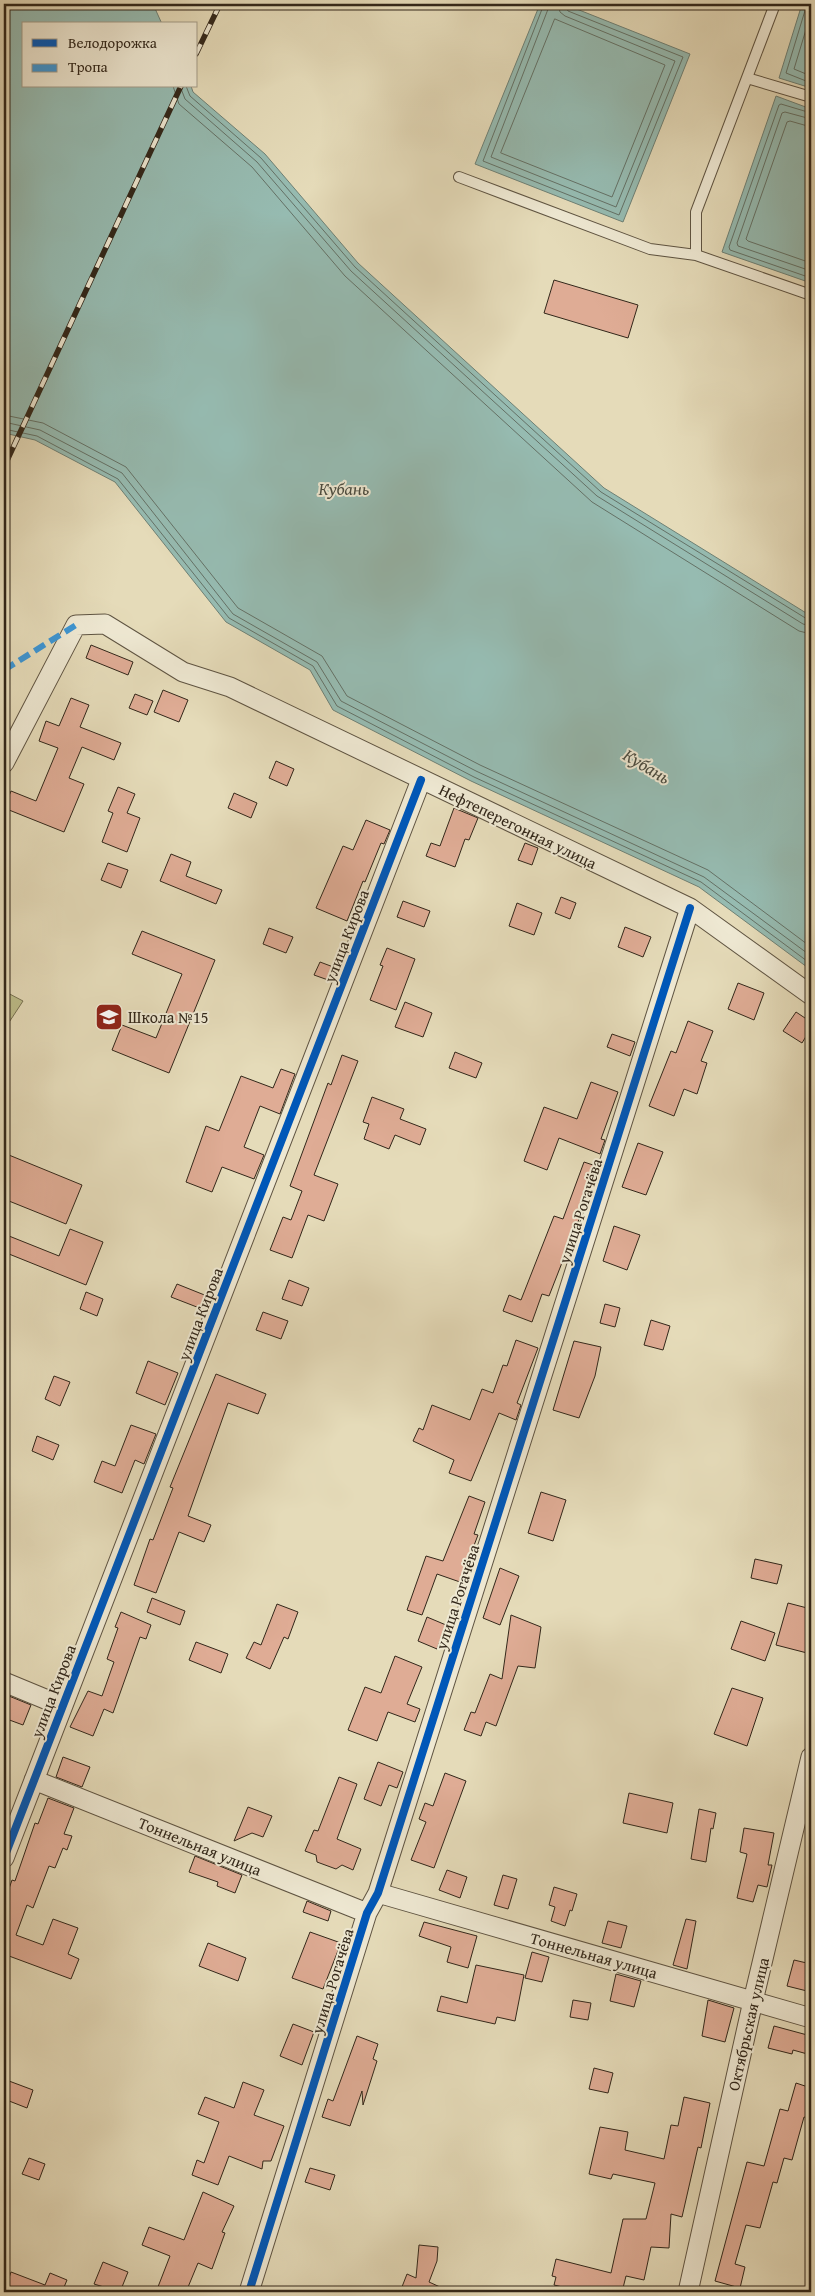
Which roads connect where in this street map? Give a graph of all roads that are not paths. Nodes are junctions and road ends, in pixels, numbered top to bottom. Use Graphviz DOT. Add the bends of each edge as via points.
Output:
graph roads {
  1 [pos="775,4"];
  2 [pos="747,78"];
  3 [pos="811,97"];
  4 [pos="459,177"];
  5 [pos="696,255"];
  6 [pos="811,295"];
  7 [pos="4,762"];
  8 [pos="421,780"];
  9 [pos="690,908"];
  10 [pos="811,995"];
  11 [pos="4,1682"];
  12 [pos="62,1706"];
  13 [pos="811,1757"];
  14 [pos="34,1780"];
  15 [pos="4,1858"];
  16 [pos="378,1893"];
  17 [pos="367,1913"];
  18 [pos="753,2001"];
  19 [pos="811,2018"];
  20 [pos="249,2292"];
  21 [pos="688,2292"];
  1 -- 2 [label="lane"];
  2 -- 3 [label="lane"];
  2 -- 5 [label="lane" via="696,212"];
  4 -- 5 [label="lane" via="650,249"];
  5 -- 6 [label="lane"];
  7 -- 8 [label="street, Нефтеперегонная улица" via="76,625 105,624 184,672 230,687"];
  8 -- 9 [label="street, Нефтеперегонная улица"];
  8 -- 12 [label="street, улица Кирова"];
  9 -- 10 [label="street, Нефтеперегонная улица"];
  9 -- 16 [label="street, улица Рогачёва"];
  11 -- 12 [label="street"];
  12 -- 14 [label="street, улица Кирова"];
  13 -- 18 [label="street, Октябрьская улица"];
  14 -- 15 [label="street, улица Кирова"];
  14 -- 17 [label="street, Тоннельная улица"];
  16 -- 17 [label="street, улица Рогачёва"];
  16 -- 18 [label="street, Тоннельная улица"];
  17 -- 20 [label="street, улица Рогачёва"];
  18 -- 19 [label="street, Тоннельная улица"];
  18 -- 21 [label="street, Октябрьская улица"];
}
